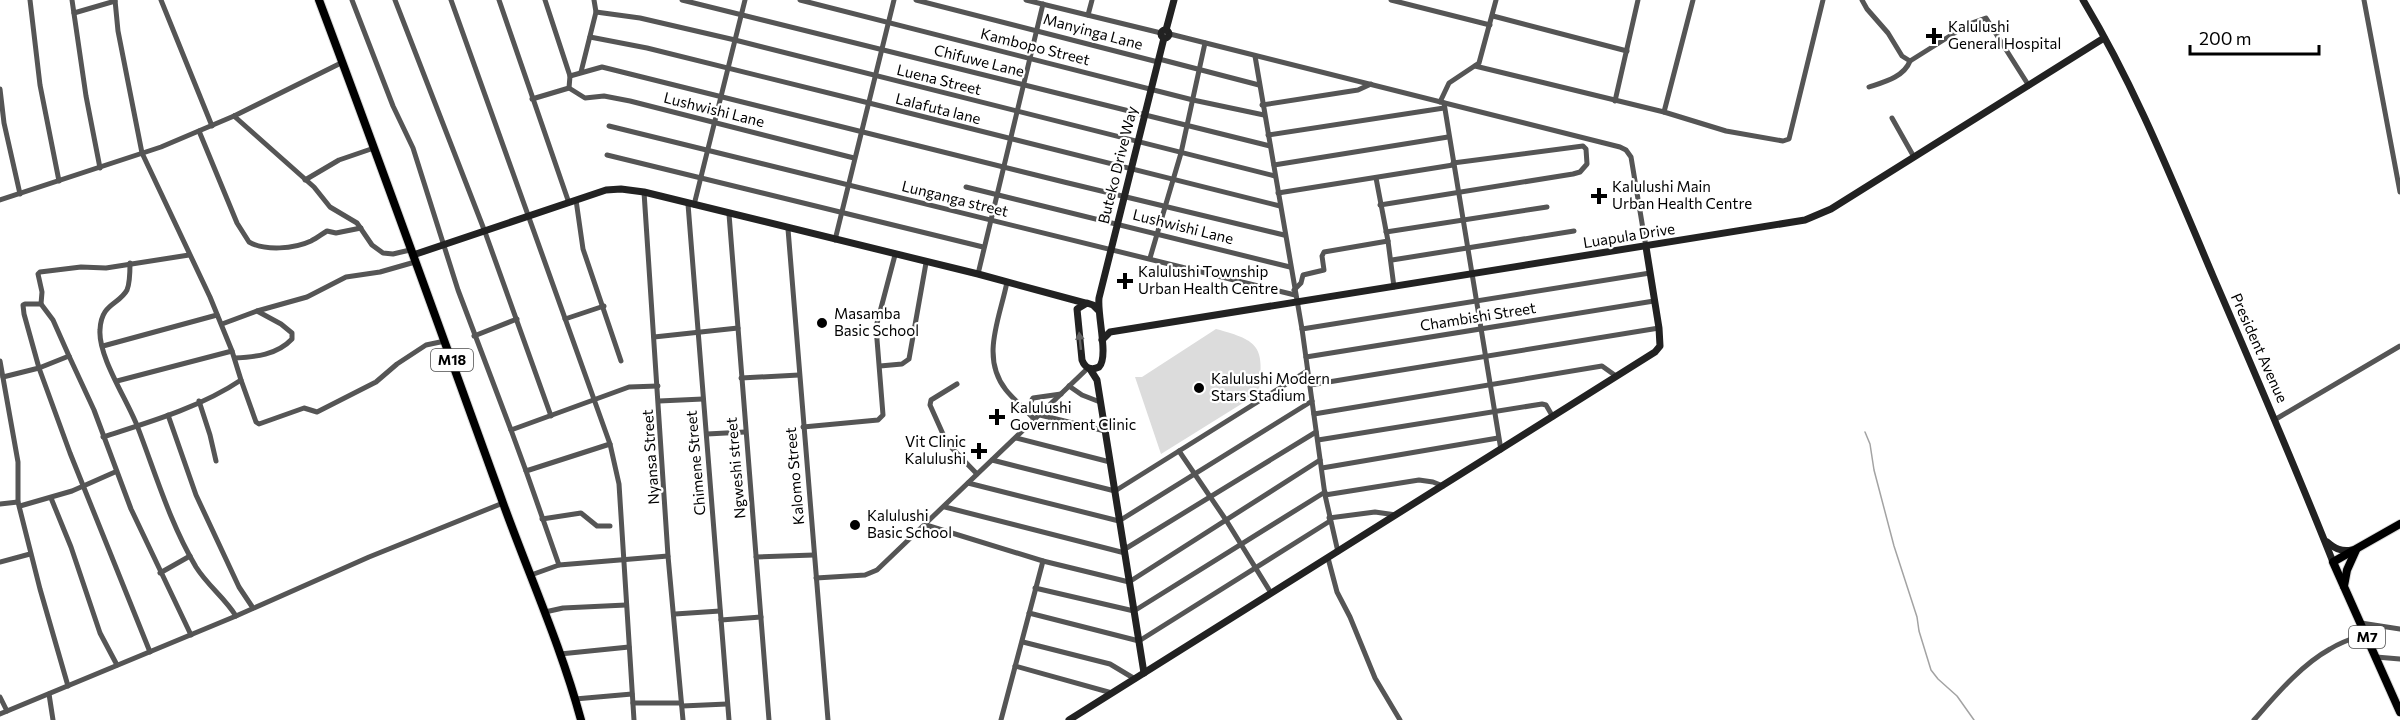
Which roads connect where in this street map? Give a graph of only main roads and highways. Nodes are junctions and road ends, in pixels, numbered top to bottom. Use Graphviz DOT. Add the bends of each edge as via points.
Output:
graph roads {
  1 [pos="319,0"];
  2 [pos="2400,524"];
  3 [pos="2357,549"];
  4 [pos="2344,586"];
  5 [pos="2400,712"];
  6 [pos="581,720"];
  1 -- 6 [label="main road, M18" via="545,612"];
  2 -- 3 [label="main road"];
  3 -- 4 [label="main road"];
  3 -- 4 [label="main road, President Avenue / M7" via="2333,562"];
  4 -- 5 [label="main road, President Avenue / M7"];
}
